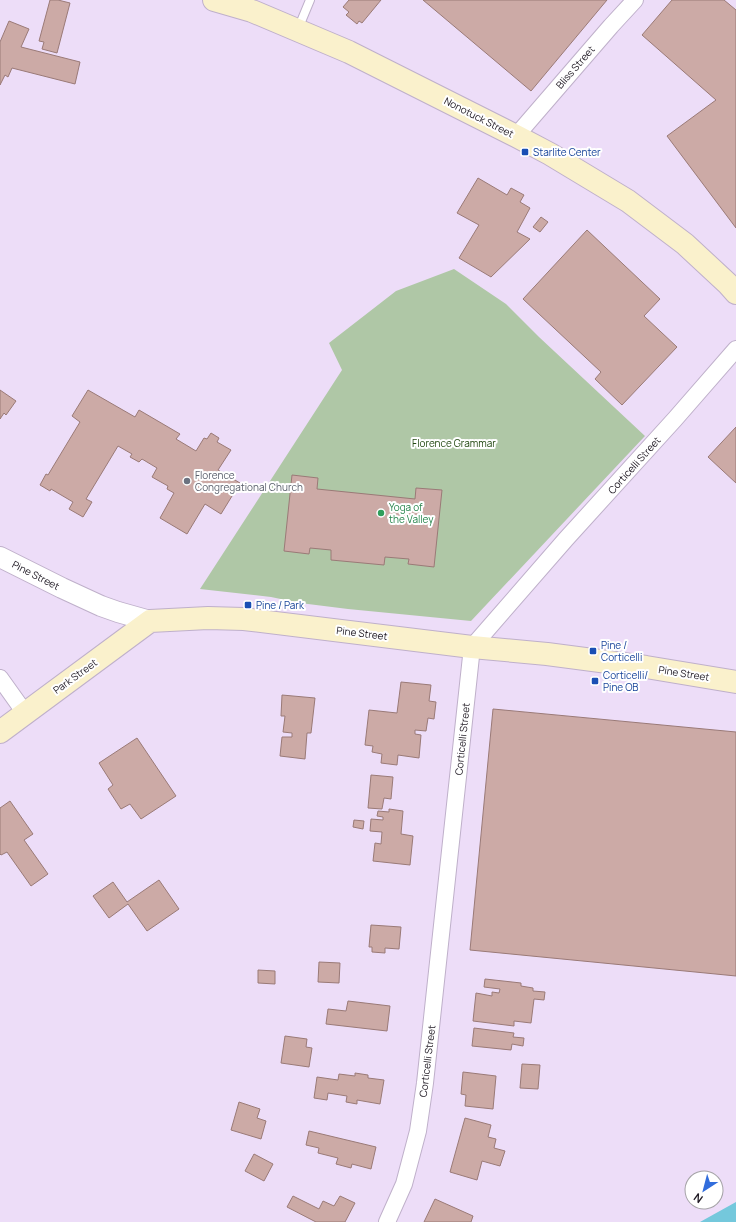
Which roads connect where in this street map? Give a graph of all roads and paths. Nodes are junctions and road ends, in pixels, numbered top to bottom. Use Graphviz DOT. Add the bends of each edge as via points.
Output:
graph roads {
  1 [pos="214,0"];
  2 [pos="310,0"];
  3 [pos="635,0"];
  4 [pos="297,30"];
  5 [pos="516,136"];
  6 [pos="736,293"];
  7 [pos="736,348"];
  8 [pos="0,557"];
  9 [pos="150,621"];
  10 [pos="472,647"];
  11 [pos="0,678"];
  12 [pos="736,682"];
  13 [pos="25,713"];
  14 [pos="0,732"];
  15 [pos="387,1222"];
  1 -- 4 [label="main road, Nonotuck Street" via="254,8"];
  2 -- 4 [label="lane"];
  3 -- 5 [label="street, Bliss Street"];
  4 -- 5 [label="main road, Nonotuck Street" via="349,52"];
  5 -- 6 [label="main road, Nonotuck Street" via="628,201 685,244"];
  7 -- 10 [label="street, Corticelli Street"];
  8 -- 9 [label="street, Pine Street" via="101,606"];
  9 -- 10 [label="main road, Pine Street" via="244,619"];
  9 -- 13 [label="main road, Park Street"];
  10 -- 12 [label="main road, Pine Street" via="646,667"];
  10 -- 15 [label="street, Corticelli Street" via="418,1131 404,1184"];
  11 -- 13 [label="street"];
  13 -- 14 [label="main road, Park Street"];
}
